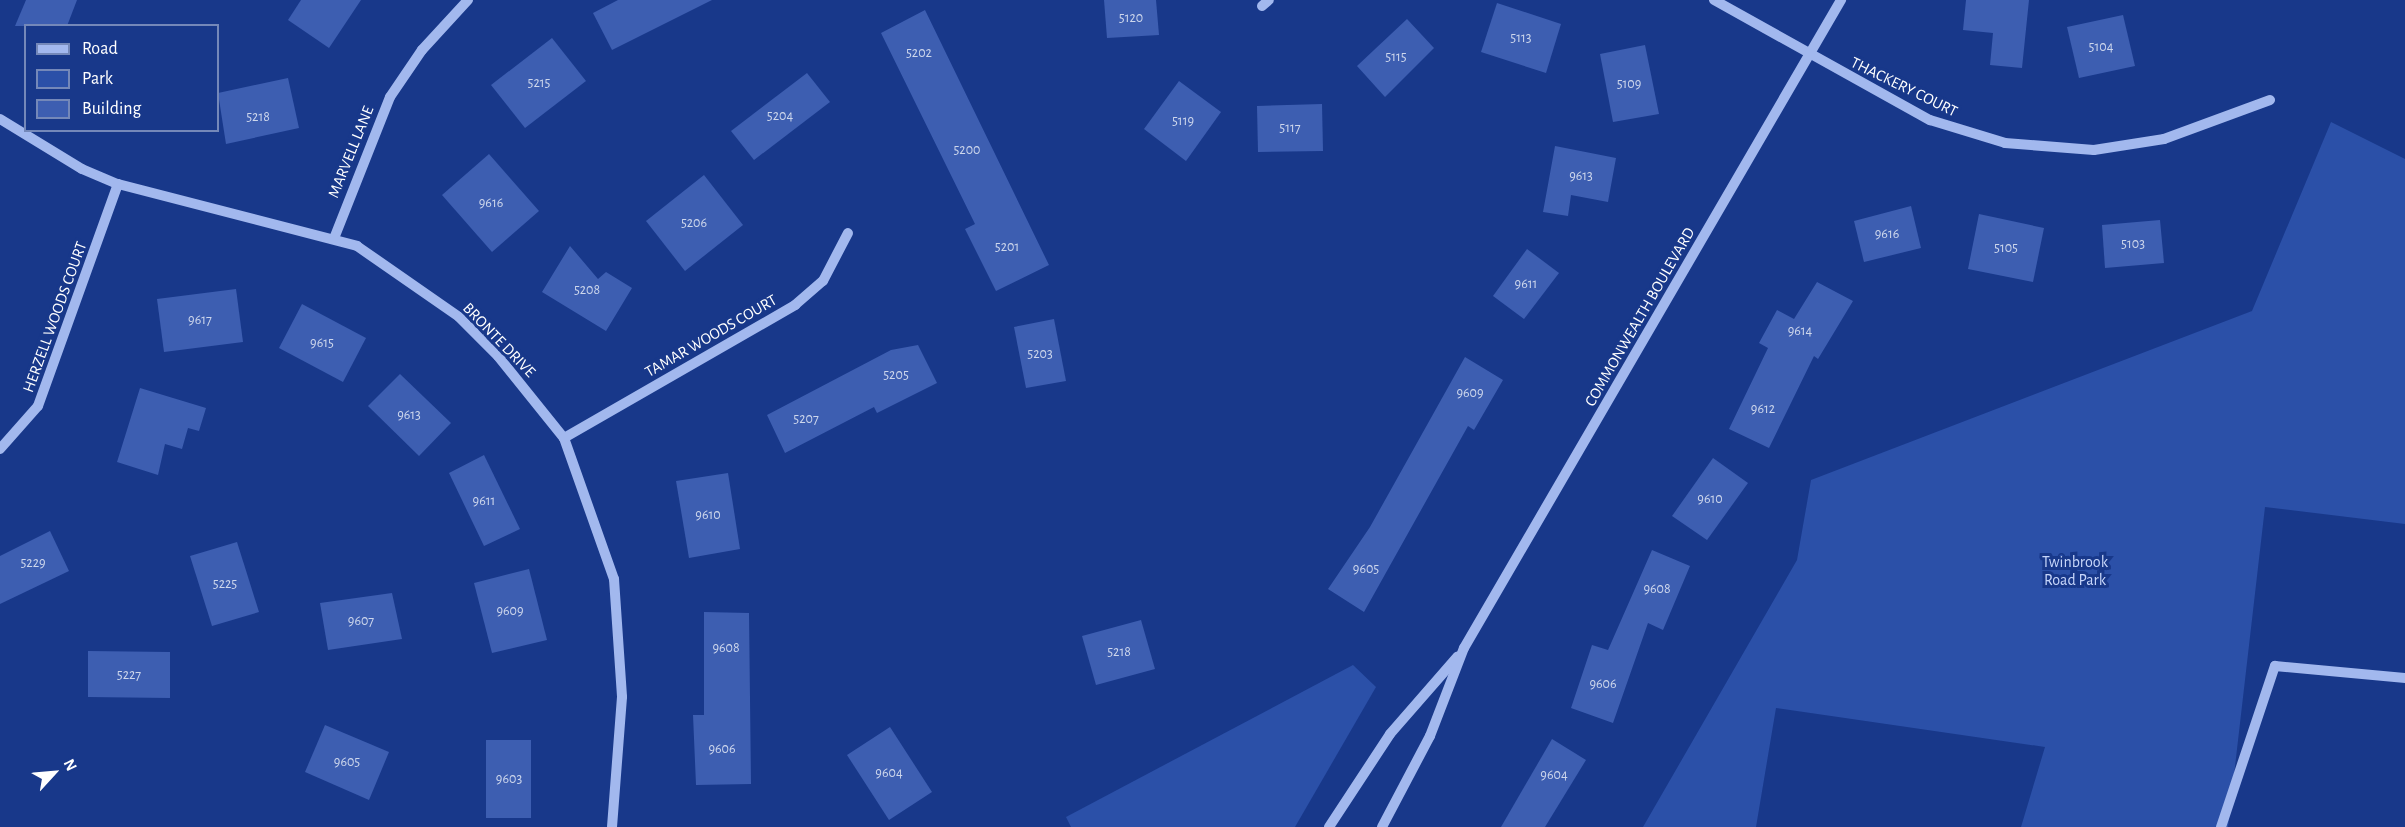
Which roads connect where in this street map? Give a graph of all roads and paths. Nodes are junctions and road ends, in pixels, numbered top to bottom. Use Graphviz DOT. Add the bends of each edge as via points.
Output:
graph roads {
  1 [pos="468,0"];
  2 [pos="1714,0"];
  3 [pos="1840,0"];
  4 [pos="1810,55"];
  5 [pos="2270,100"];
  6 [pos="0,119"];
  7 [pos="118,184"];
  8 [pos="848,233"];
  9 [pos="335,236"];
  10 [pos="564,438"];
  11 [pos="0,449"];
  12 [pos="1464,648"];
  13 [pos="2405,678"];
  14 [pos="612,827"];
  15 [pos="1329,827"];
  16 [pos="1382,827"];
  17 [pos="2221,827"];
  1 -- 9 [label="street, MARVELL LANE" via="422,50 390,97"];
  2 -- 4 [label="street, THACKERY COURT"];
  3 -- 4 [label="street, COMMONWEALTH BOULEVARD"];
  4 -- 5 [label="street, THACKERY COURT" via="1930,120 2006,143 2067,150 2164,139"];
  4 -- 12 [label="street, COMMONWEALTH BOULEVARD"];
  6 -- 7 [label="street, BRONTE DRIVE" via="71,163"];
  7 -- 9 [label="street, BRONTE DRIVE"];
  7 -- 11 [label="street, HERZELL WOODS COURT" via="38,406"];
  8 -- 10 [label="street, TAMAR WOODS COURT" via="823,280 795,305"];
  9 -- 10 [label="street, BRONTE DRIVE" via="377,256 459,317 506,364"];
  10 -- 14 [label="street, BRONTE DRIVE" via="600,530 621,630"];
  12 -- 15 [label="street, COMMONWEALTH BOULEVARD" via="1390,734"];
  12 -- 16 [label="street, COMMONWEALTH BOULEVARD" via="1430,736"];
  13 -- 17 [label="street" via="2275,666"];
}
